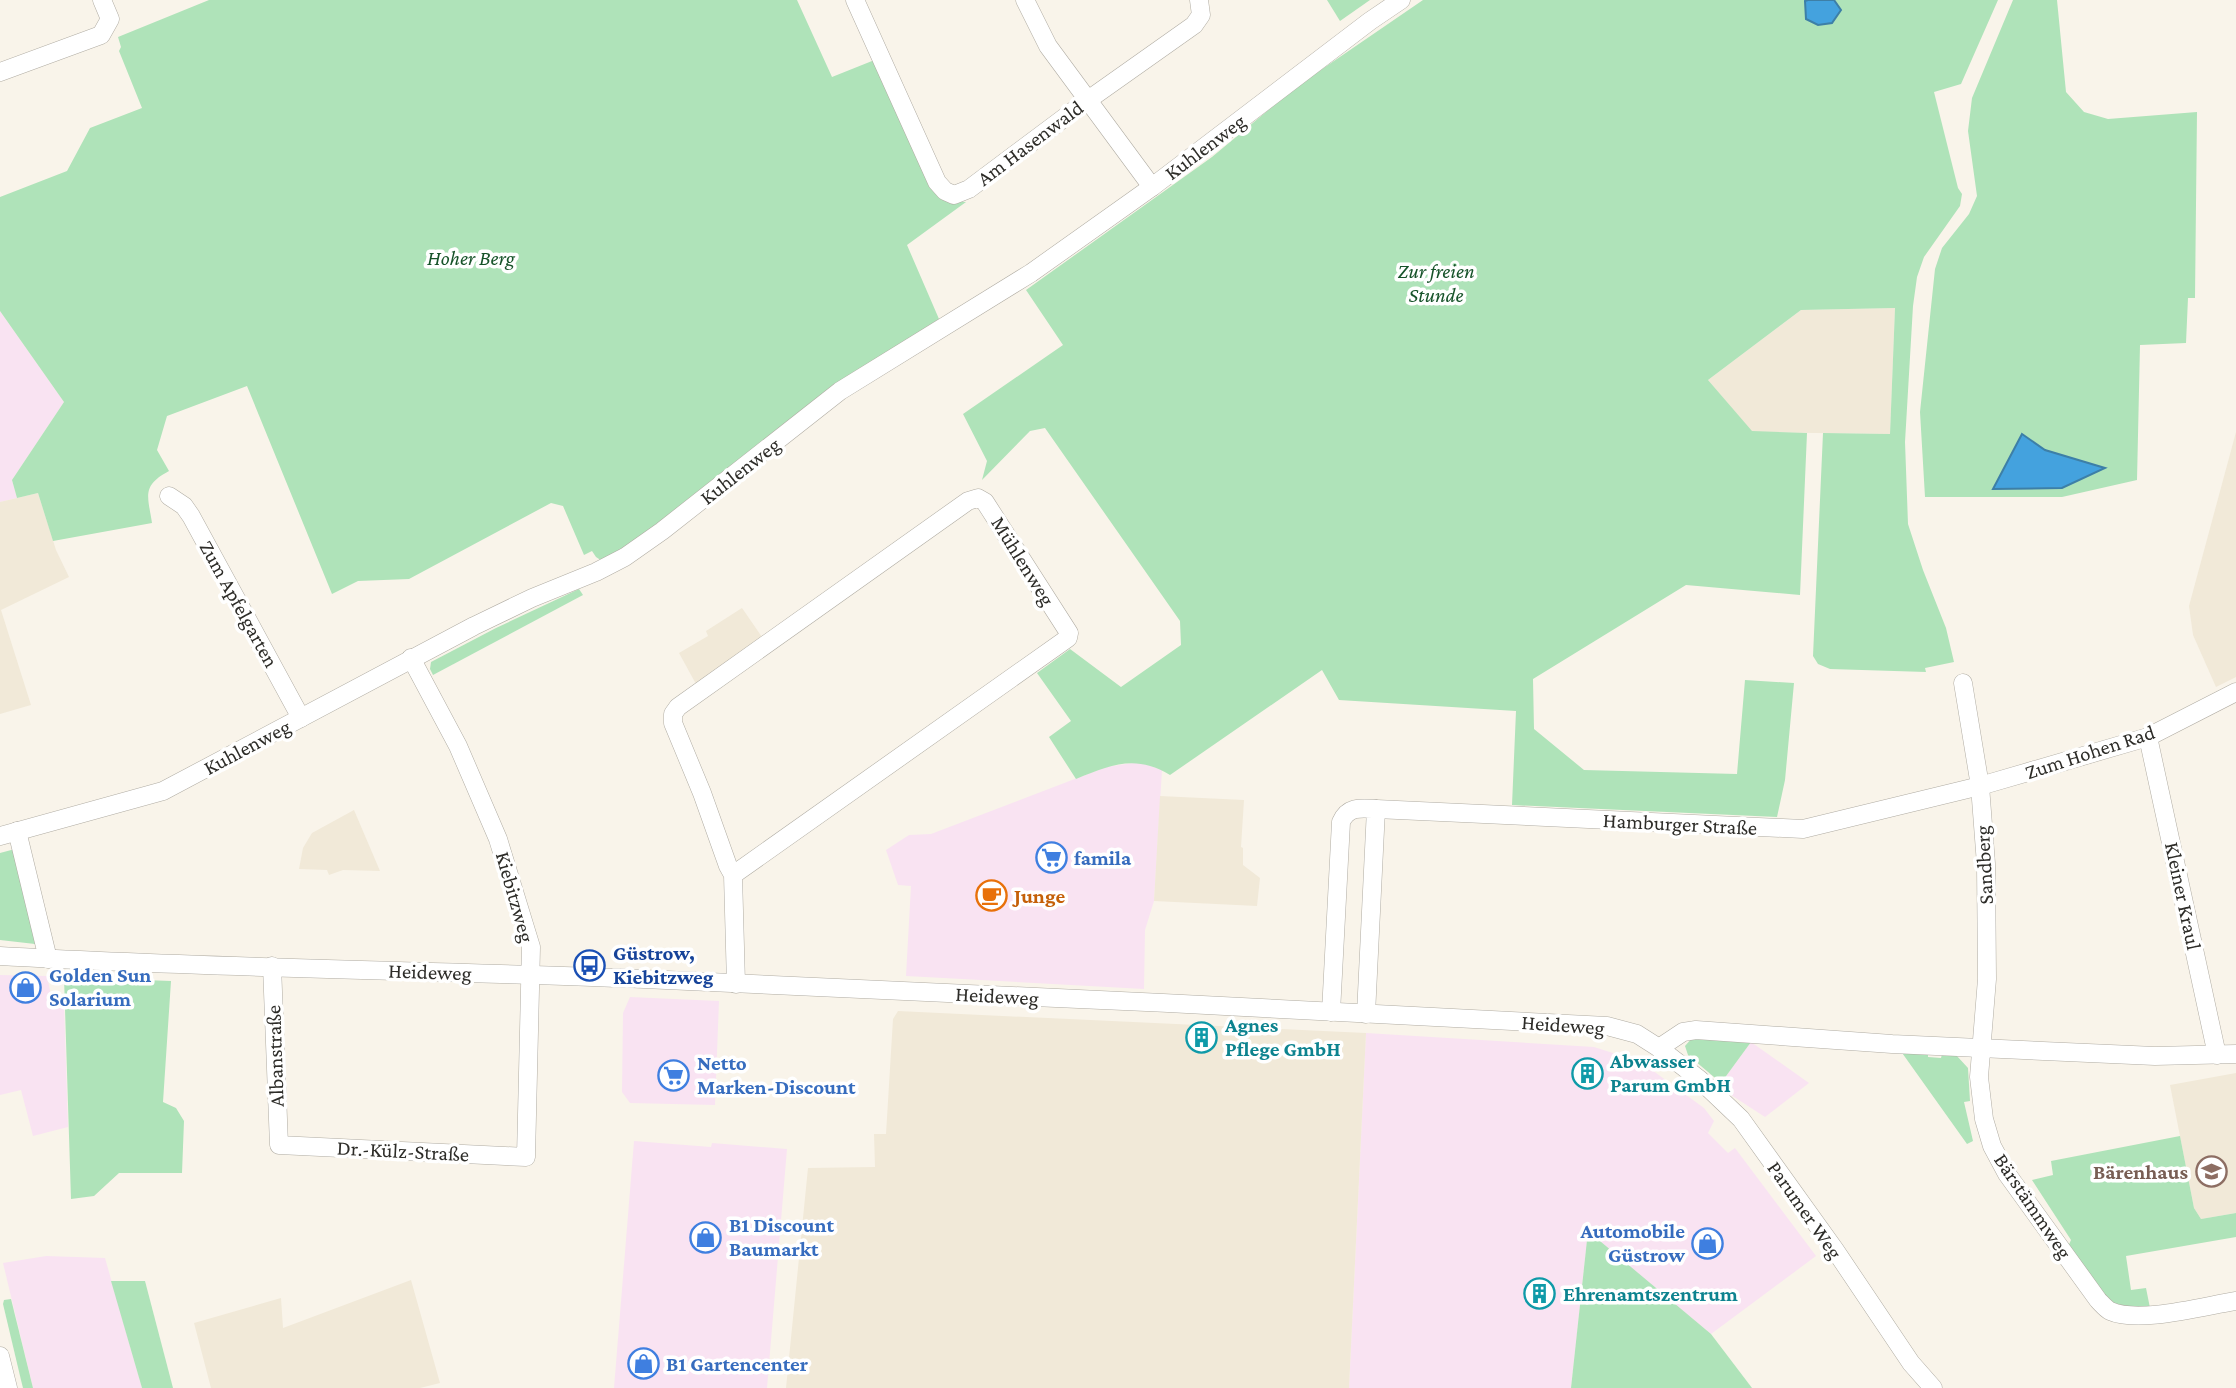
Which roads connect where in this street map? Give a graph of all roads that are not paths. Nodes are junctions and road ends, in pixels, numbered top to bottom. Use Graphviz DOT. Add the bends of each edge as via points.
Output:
graph roads {
  1 [pos="102,0"];
  2 [pos="855,0"];
  3 [pos="1025,0"];
  4 [pos="1199,0"];
  5 [pos="1401,0"];
  6 [pos="0,72"];
  7 [pos="1088,100"];
  8 [pos="1153,187"];
  9 [pos="169,496"];
  10 [pos="411,658"];
  11 [pos="1963,683"];
  12 [pos="2236,692"];
  13 [pos="302,718"];
  14 [pos="2148,737"];
  15 [pos="1980,786"];
  16 [pos="1376,809"];
  17 [pos="9,834"];
  18 [pos="733,875"];
  19 [pos="0,956"];
  20 [pos="48,959"];
  21 [pos="272,967"];
  22 [pos="531,976"];
  23 [pos="736,984"];
  24 [pos="1331,1012"];
  25 [pos="1366,1014"];
  26 [pos="1659,1048"];
  27 [pos="1982,1048"];
  28 [pos="2236,1054"];
  29 [pos="2217,1055"];
  30 [pos="279,1145"];
  31 [pos="526,1157"];
  32 [pos="2236,1300"];
  33 [pos="0,1356"];
  34 [pos="8,1388"];
  35 [pos="1933,1388"];
  1 -- 6 [label="street" via="110,19 101,35"];
  2 -- 7 [label="street, Am Hasenwald" via="937,182 954,195 969,189"];
  3 -- 7 [label="street" via="1048,46"];
  4 -- 7 [label="street, Am Hasenwald" via="1201,15 1194,25"];
  5 -- 8 [label="street, Kuhlenweg"];
  7 -- 8 [label="street"];
  8 -- 10 [label="street, Kuhlenweg" via="1031,273 841,391 625,557"];
  9 -- 13 [label="street, Zum Apfelgarten" via="191,516"];
  10 -- 13 [label="street, Kuhlenweg"];
  10 -- 22 [label="street, Kiebitzweg" via="458,746 498,839 531,947"];
  11 -- 15 [label="street, Sandberg"];
  12 -- 14 [label="street, Zum Hohen Rad"];
  13 -- 17 [label="street, Kuhlenweg" via="163,791"];
  14 -- 15 [label="street, Zum Hohen Rad"];
  14 -- 29 [label="street, Kleiner Kraul"];
  15 -- 16 [label="street, Hamburger Straße" via="1803,829"];
  15 -- 27 [label="street, Sandberg" via="1987,925"];
  16 -- 24 [label="street, Hamburger Straße" via="1354,808 1341,822"];
  16 -- 25 [label="street"];
  17 -- 20 [label="street"];
  18 -- 18 [label="street, Mühlenweg" via="1068,638 985,502 978,498 968,501 673,714"];
  18 -- 23 [label="street, Mühlenweg"];
  19 -- 20 [label="street, Heideweg"];
  20 -- 21 [label="street, Heideweg"];
  21 -- 22 [label="street, Heideweg"];
  21 -- 30 [label="street, Albanstraße"];
  22 -- 23 [label="street, Heideweg"];
  22 -- 31 [label="street, Kiebitzweg"];
  23 -- 24 [label="street, Heideweg"];
  24 -- 25 [label="street, Heideweg"];
  25 -- 26 [label="street, Heideweg" via="1607,1026 1637,1034"];
  26 -- 27 [label="street" via="1682,1032 1696,1030"];
  26 -- 35 [label="street, Parumer Weg" via="1741,1119"];
  27 -- 29 [label="street"];
  27 -- 32 [label="street, Bärstämmweg" via="1981,1101 1992,1146 2007,1174 2098,1300 2109,1310 2142,1316"];
  28 -- 29 [label="street"];
  30 -- 31 [label="street, Dr.-Külz-Straße"];
  33 -- 34 [label="street"];
}
